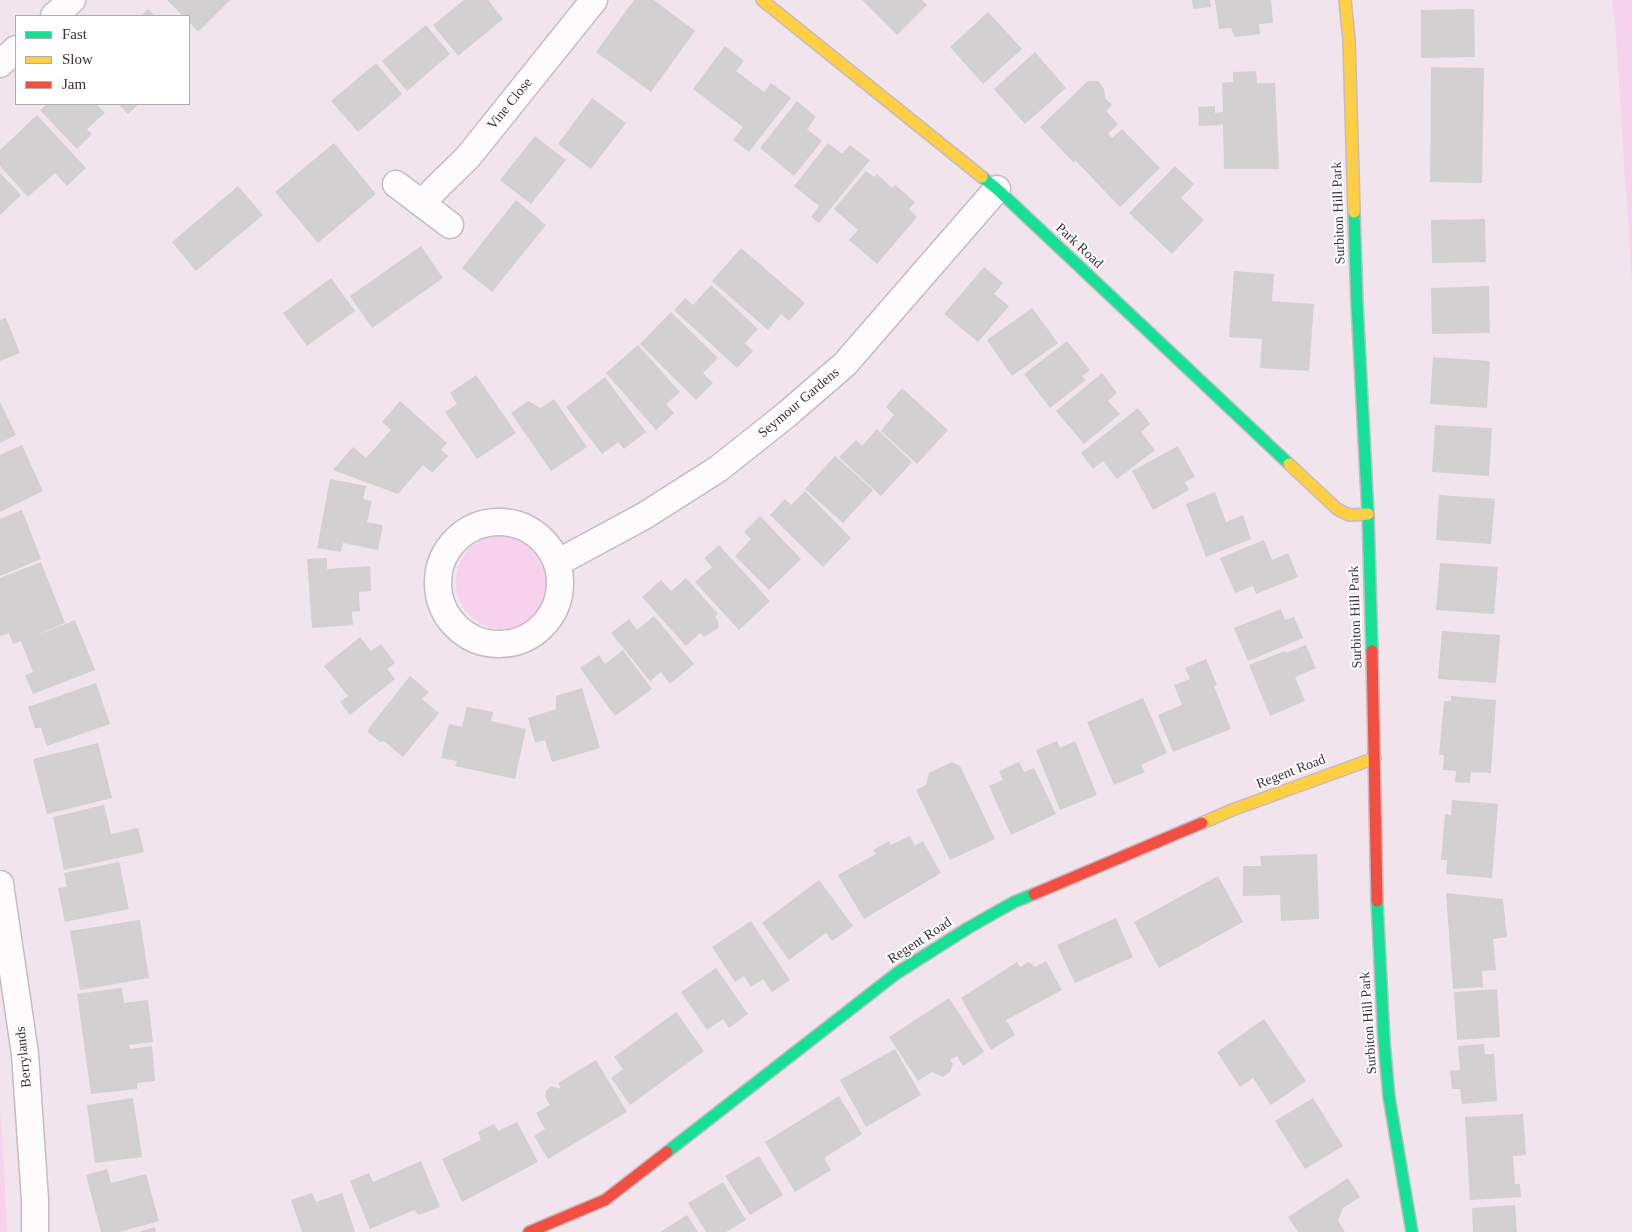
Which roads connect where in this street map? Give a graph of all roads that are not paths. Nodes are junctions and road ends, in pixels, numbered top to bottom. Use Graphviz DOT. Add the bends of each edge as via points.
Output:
graph roads {
  1 [pos="72,0"];
  2 [pos="594,0"];
  3 [pos="762,0"];
  4 [pos="1345,0"];
  5 [pos="55,15"];
  6 [pos="15,51"];
  7 [pos="0,64"];
  8 [pos="396,184"];
  9 [pos="997,189"];
  10 [pos="421,203"];
  11 [pos="450,225"];
  12 [pos="1368,514"];
  13 [pos="557,563"];
  14 [pos="1375,758"];
  15 [pos="0,884"];
  16 [pos="34,1232"];
  17 [pos="529,1232"];
  18 [pos="1412,1232"];
  1 -- 5 [label="street"];
  2 -- 10 [label="street, Vine Close" via="468,157"];
  3 -- 9 [label="street, Park Road"];
  4 -- 12 [label="street, Surbiton Hill Park"];
  6 -- 7 [label="street"];
  8 -- 10 [label="street"];
  9 -- 12 [label="street, Park Road" via="1315,489 1349,515"];
  9 -- 13 [label="street, Seymour Gardens" via="845,364 786,415 718,469 644,516"];
  10 -- 11 [label="street"];
  12 -- 14 [label="street, Surbiton Hill Park"];
  13 -- 13 [label="street" via="558,599 540,629 526,639 508,644 490,644 473,639 458,629 440,599 438,583 448,550 466,533 490,523 523,527 549,548"];
  14 -- 17 [label="street, Regent Road" via="1232,810 1014,902 897,973 604,1200"];
  14 -- 18 [label="street, Surbiton Hill Park" via="1375,857 1384,1041 1389,1097"];
  15 -- 16 [label="street, Berrylands" via="25,1054 35,1200"];
}
